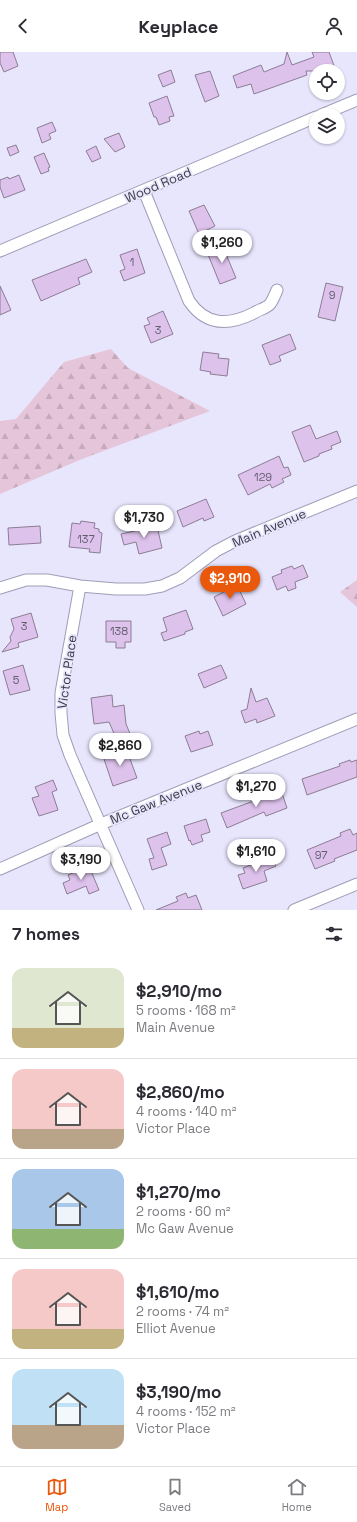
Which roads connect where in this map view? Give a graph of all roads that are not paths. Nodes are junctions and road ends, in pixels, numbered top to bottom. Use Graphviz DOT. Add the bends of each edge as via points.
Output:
graph roads {
  1 [pos="357,100"];
  2 [pos="338,108"];
  3 [pos="309,120"];
  4 [pos="144,191"];
  5 [pos="0,251"];
  6 [pos="278,290"];
  7 [pos="357,491"];
  8 [pos="80,586"];
  9 [pos="0,588"];
  10 [pos="357,719"];
  11 [pos="101,824"];
  12 [pos="0,869"];
  13 [pos="357,884"];
  14 [pos="138,910"];
  15 [pos="294,910"];
  1 -- 2 [label="street"];
  3 -- 4 [label="street, Wood Road"];
  4 -- 5 [label="street, Wood Road"];
  4 -- 6 [label="street" via="188,301 206,319 217,322 241,319 270,305"];
  7 -- 8 [label="street, Main Avenue" via="235,541 180,578 162,586 145,589"];
  8 -- 9 [label="street, Main Avenue" via="47,580 26,580"];
  8 -- 11 [label="street, Victor Place" via="61,693 61,713 63,735"];
  10 -- 11 [label="street, Mc Gaw Avenue"];
  11 -- 12 [label="street, Mc Gaw Avenue"];
  11 -- 14 [label="street, Victor Place"];
  13 -- 15 [label="street"];
}
